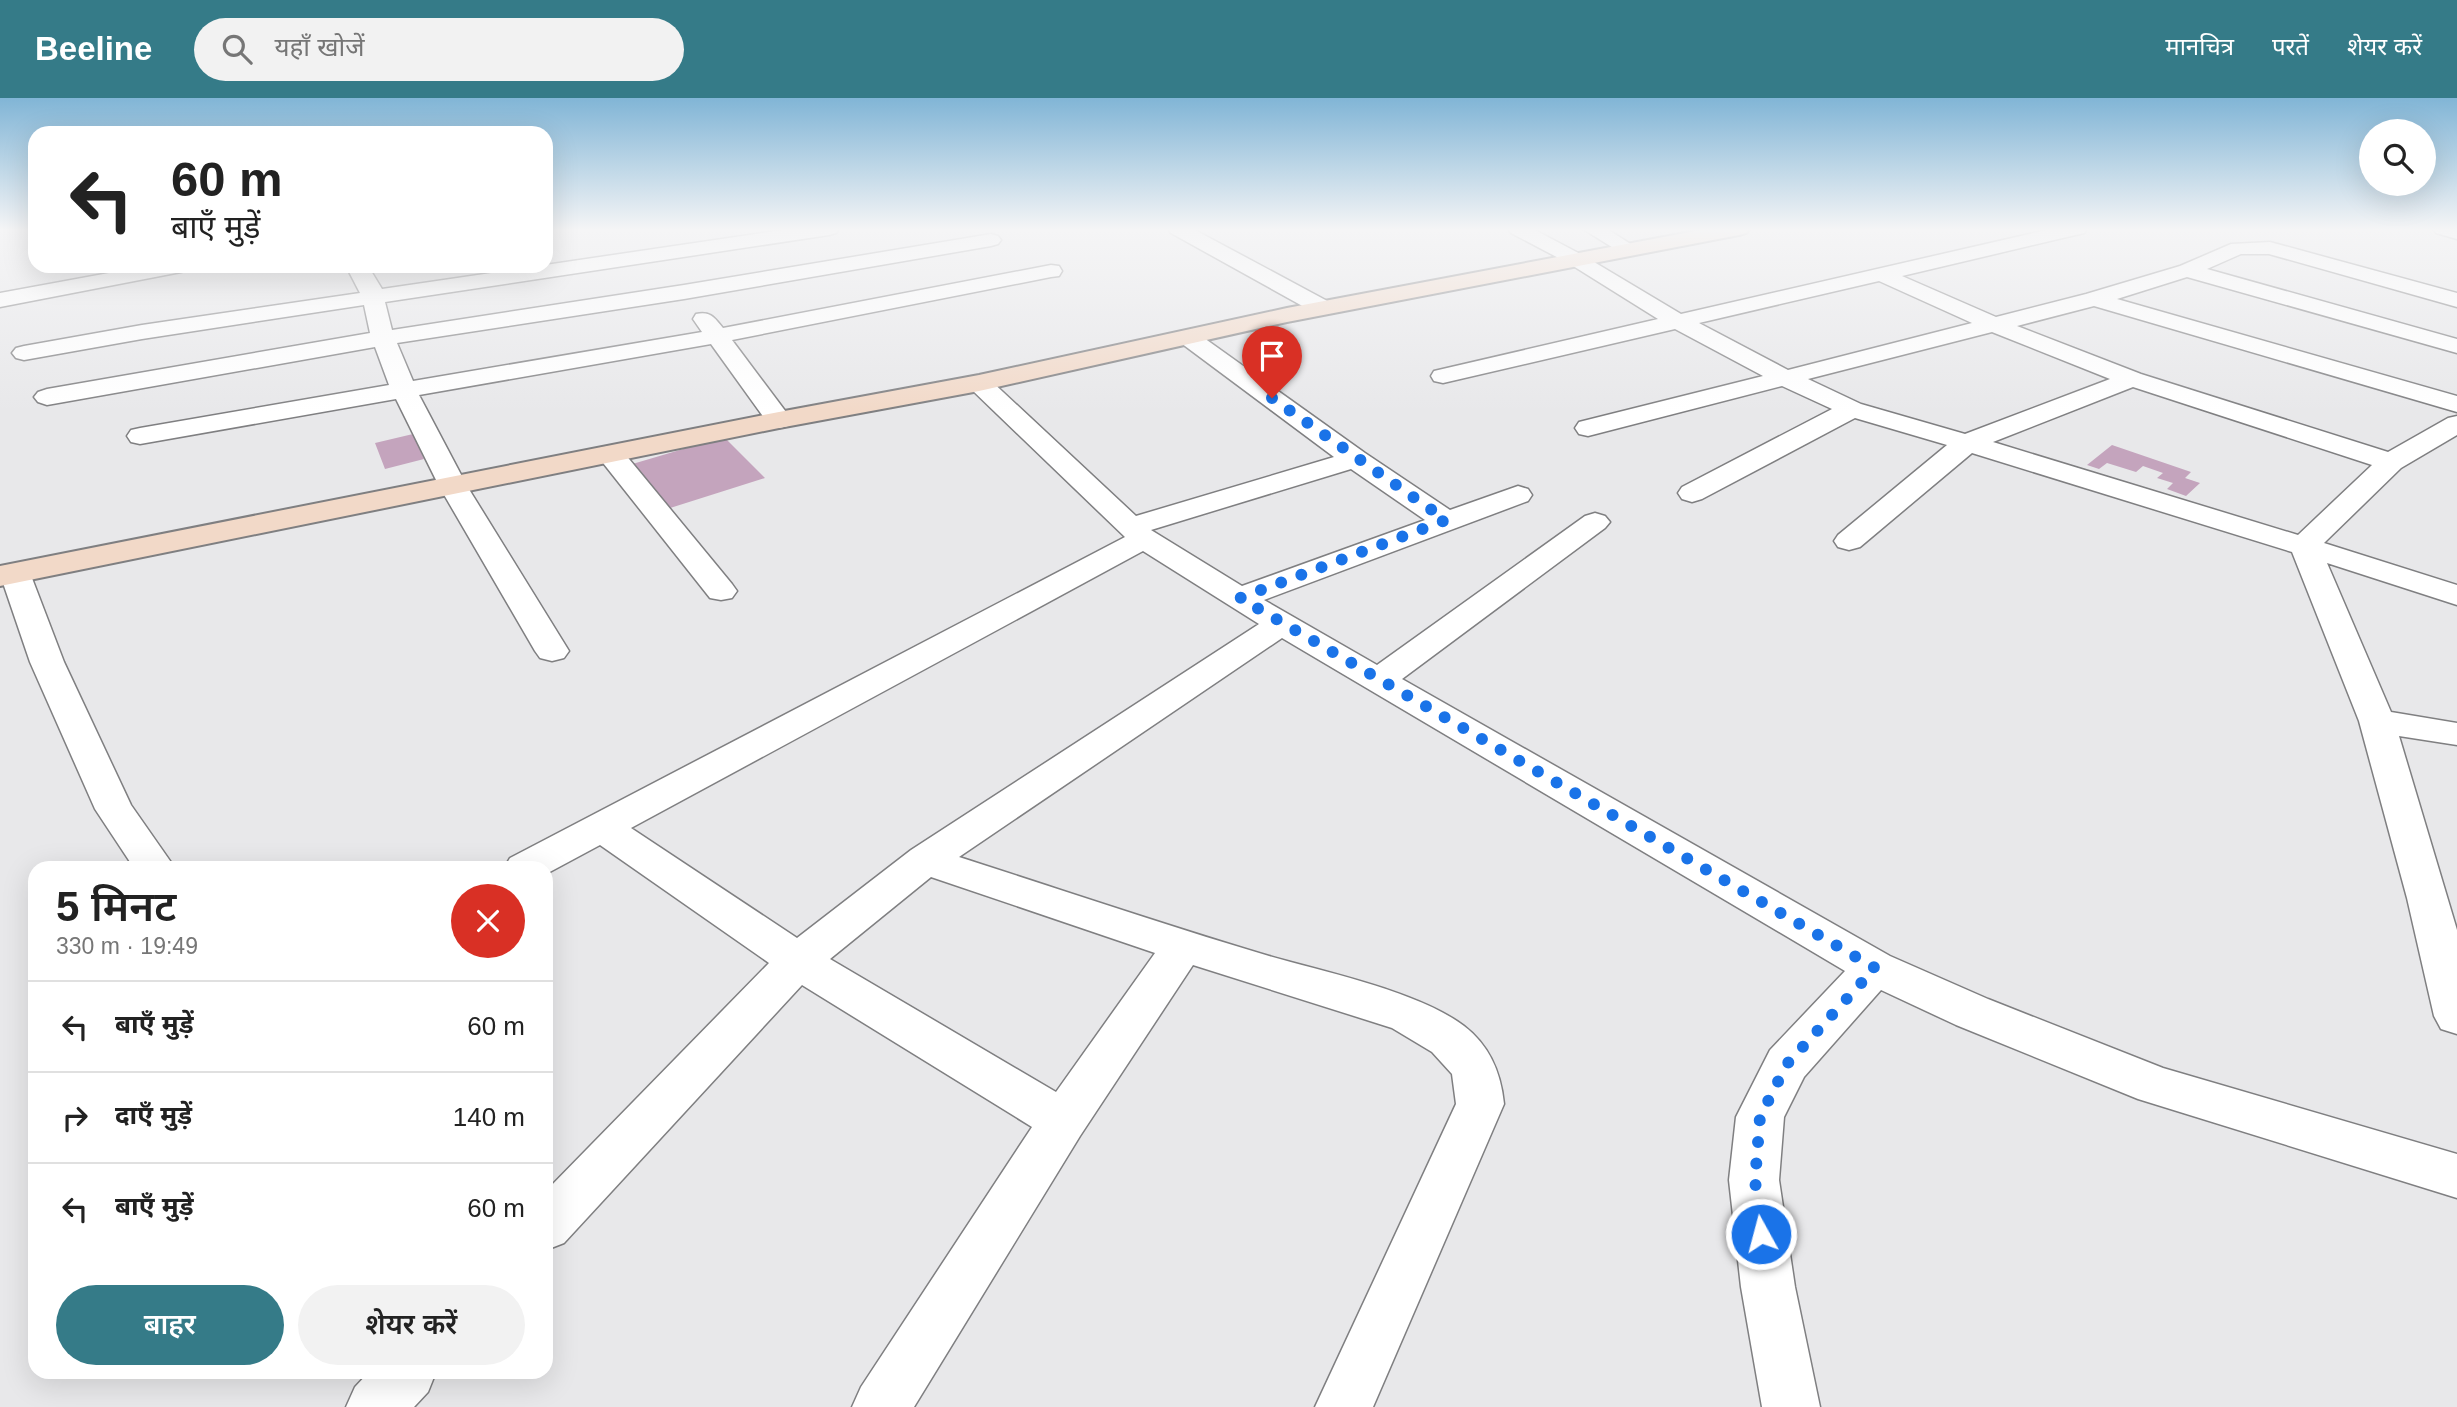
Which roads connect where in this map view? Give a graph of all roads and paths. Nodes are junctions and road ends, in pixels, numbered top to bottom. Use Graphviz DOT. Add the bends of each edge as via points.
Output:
graph roads {
  1 [pos="24,290"];
  2 [pos="329,290"];
  3 [pos="368,290"];
  4 [pos="695,290"];
  5 [pos="929,290"];
  6 [pos="958,290"];
  7 [pos="1290,290"];
  8 [pos="1418,290"];
  9 [pos="1626,290"];
  10 [pos="1811,290"];
  11 [pos="1916,290"];
  12 [pos="2123,290"];
  13 [pos="2258,290"];
  14 [pos="2420,290"];
  15 [pos="684,292"];
  16 [pos="934,295"];
  17 [pos="2094,299"];
  18 [pos="0,300"];
  19 [pos="2457,300"];
  20 [pos="1323,308"];
  21 [pos="1677,321"];
  22 [pos="1995,325"];
  23 [pos="717,336"];
  24 [pos="383,338"];
  25 [pos="1189,338"];
  26 [pos="2457,346"];
  27 [pos="24,353"];
  28 [pos="1443,376"];
  29 [pos="1783,377"];
  30 [pos="2132,379"];
  31 [pos="979,383"];
  32 [pos="403,388"];
  33 [pos="47,397"];
  34 [pos="2457,404"];
  35 [pos="1852,409"];
  36 [pos="779,420"];
  37 [pos="2457,424"];
  38 [pos="1588,428"];
  39 [pos="140,436"];
  40 [pos="1968,442"];
  41 [pos="610,454"];
  42 [pos="1355,459"];
  43 [pos="2391,462"];
  44 [pos="453,486"];
  45 [pos="1692,493"];
  46 [pos="1518,495"];
  47 [pos="1446,520"];
  48 [pos="1595,522"];
  49 [pos="1139,532"];
  50 [pos="1849,541"];
  51 [pos="2304,545"];
  52 [pos="8,575"];
  53 [pos="720,591"];
  54 [pos="2457,595"];
  55 [pos="1240,598"];
  56 [pos="1281,624"];
  57 [pos="552,651"];
  58 [pos="1379,680"];
  59 [pos="2377,721"];
  60 [pos="2457,734"];
  61 [pos="603,827"];
  62 [pos="925,860"];
  63 [pos="150,861"];
  64 [pos="537,861"];
  65 [pos="2443,901"];
  66 [pos="1183,946"];
  67 [pos="798,961"];
  68 [pos="1886,973"];
  69 [pos="2457,1016"];
  70 [pos="1063,1121"];
  71 [pos="2457,1176"];
  72 [pos="553,1219"];
  73 [pos="401,1379"];
  74 [pos="375,1407"];
  75 [pos="881,1407"];
  76 [pos="1344,1407"];
  77 [pos="1791,1407"];
  1 -- 18 [label="street"];
  2 -- 27 [label="street"];
  3 -- 24 [label="street"];
  4 -- 15 [label="street"];
  5 -- 16 [label="street"];
  6 -- 16 [label="street"];
  7 -- 20 [label="street"];
  8 -- 20 [label="street"];
  9 -- 21 [label="street"];
  10 -- 21 [label="street"];
  11 -- 22 [label="street"];
  12 -- 17 [label="street"];
  13 -- 26 [label="street"];
  14 -- 19 [label="street"];
  15 -- 23 [label="street"];
  15 -- 24 [label="street"];
  16 -- 23 [label="street"];
  17 -- 22 [label="street"];
  17 -- 34 [label="street"];
  20 -- 25 [label="street"];
  21 -- 28 [label="street"];
  21 -- 29 [label="street"];
  22 -- 29 [label="street"];
  22 -- 30 [label="street"];
  23 -- 32 [label="street"];
  23 -- 36 [label="street"];
  24 -- 32 [label="street"];
  24 -- 33 [label="street"];
  25 -- 31 [label="street"];
  25 -- 42 [label="street"];
  29 -- 35 [label="street"];
  29 -- 38 [label="street"];
  30 -- 40 [label="street"];
  30 -- 43 [label="street"];
  31 -- 36 [label="street"];
  31 -- 49 [label="street"];
  32 -- 39 [label="street"];
  32 -- 44 [label="street"];
  35 -- 40 [label="street"];
  35 -- 45 [label="street"];
  36 -- 41 [label="street"];
  37 -- 43 [label="street"];
  40 -- 50 [label="street"];
  40 -- 51 [label="street"];
  41 -- 44 [label="street"];
  41 -- 53 [label="street"];
  42 -- 47 [label="street"];
  42 -- 49 [label="street"];
  43 -- 51 [label="street"];
  44 -- 52 [label="street"];
  44 -- 57 [label="street"];
  46 -- 47 [label="street"];
  47 -- 55 [label="street"];
  48 -- 58 [label="street"];
  49 -- 55 [label="street"];
  49 -- 61 [label="street"];
  51 -- 54 [label="street"];
  51 -- 59 [label="street"];
  52 -- 63 [label="street" via="114,809"];
  55 -- 56 [label="street"];
  56 -- 58 [label="street"];
  56 -- 62 [label="street"];
  58 -- 68 [label="street"];
  59 -- 60 [label="street"];
  59 -- 65 [label="street"];
  61 -- 64 [label="street"];
  61 -- 67 [label="street"];
  62 -- 66 [label="street"];
  62 -- 67 [label="street"];
  65 -- 69 [label="street"];
  66 -- 70 [label="street"];
  66 -- 76 [label="street" via="1407,1015 1448,1039 1471,1063 1478,1080 1479,1104"];
  67 -- 70 [label="street"];
  67 -- 72 [label="street"];
  68 -- 71 [label="street" via="2155,1085"];
  68 -- 77 [label="street" via="1787,1064 1760,1117 1755,1180 1768,1287"];
  70 -- 75 [label="street"];
  73 -- 74 [label="street"];
}
